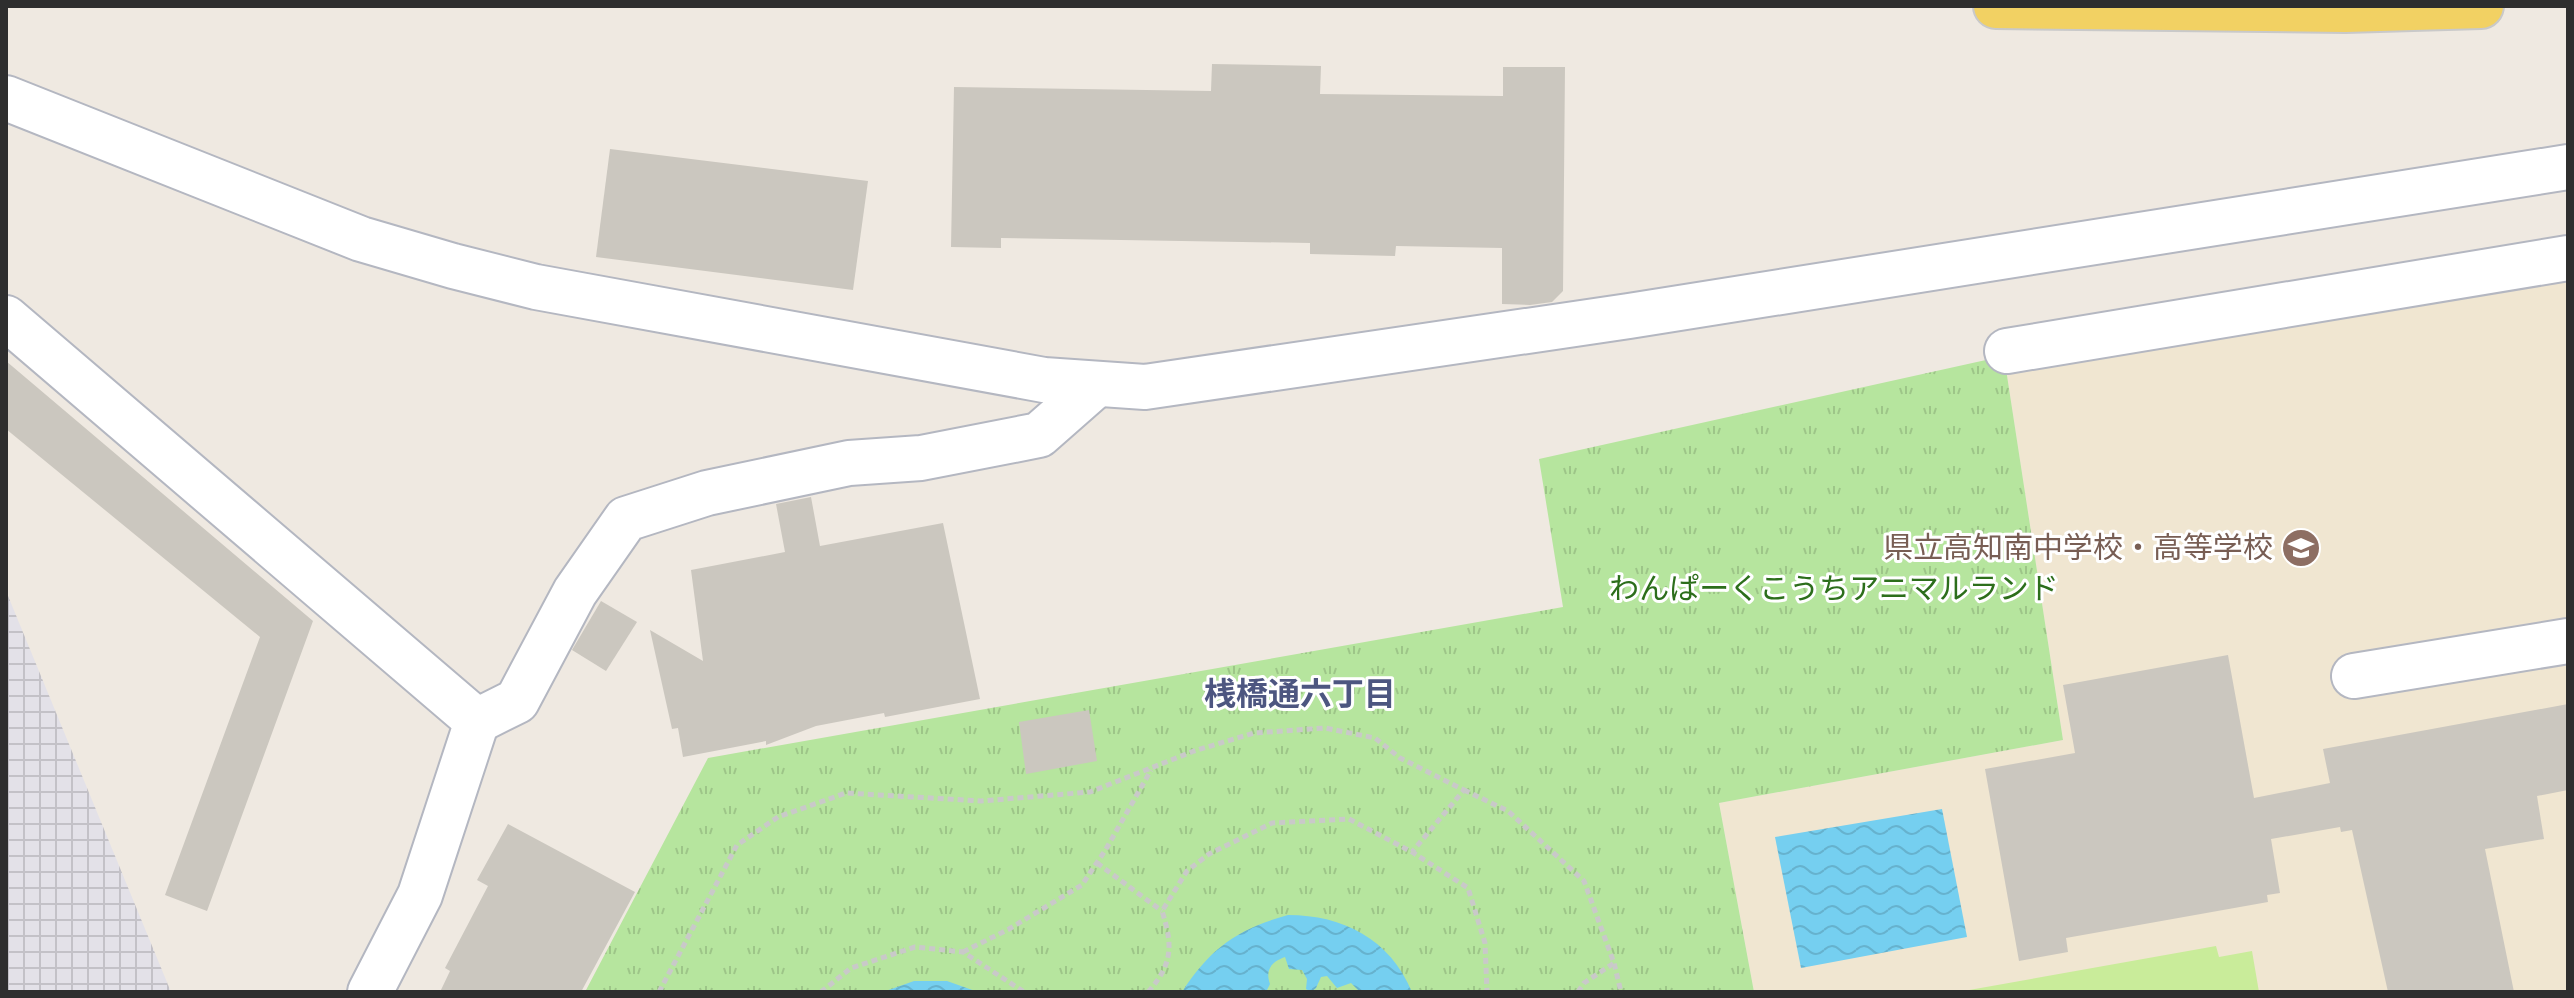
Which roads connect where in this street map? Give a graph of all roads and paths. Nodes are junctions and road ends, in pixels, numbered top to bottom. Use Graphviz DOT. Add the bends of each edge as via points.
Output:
graph roads {
  1 [pos="1996,6"];
  2 [pos="2481,6"];
  3 [pos="6,98"];
  4 [pos="2568,167"];
  5 [pos="2568,258"];
  6 [pos="2568,283"];
  7 [pos="6,318"];
  8 [pos="2007,351"];
  9 [pos="2050,367"];
  10 [pos="1097,384"];
  11 [pos="2568,641"];
  12 [pos="2354,676"];
  13 [pos="477,721"];
  14 [pos="1151,769"];
  15 [pos="1464,790"];
  16 [pos="1412,852"];
  17 [pos="1097,863"];
  18 [pos="1162,911"];
  19 [pos="963,952"];
  20 [pos="1614,963"];
  21 [pos="370,992"];
  22 [pos="659,992"];
  23 [pos="821,992"];
  24 [pos="1024,992"];
  25 [pos="1148,992"];
  26 [pos="1487,992"];
  27 [pos="1578,992"];
  28 [pos="1621,992"];
  1 -- 2 [label="main road"];
  3 -- 10 [label="street" via="361,239 453,266 536,287 1013,375"];
  4 -- 10 [label="street" via="1629,316 1145,387"];
  5 -- 8 [label="street"];
  6 -- 9 [label="street"];
  7 -- 13 [label="street"];
  10 -- 13 [label="street" via="1039,435 921,458 849,463 707,493 626,519 575,592 517,701"];
  11 -- 12 [label="street"];
  13 -- 21 [label="street" via="420,895"];
  14 -- 15 [label="path" via="1254,733 1325,728 1375,738 1400,758"];
  14 -- 17 [label="path"];
  14 -- 22 [label="path" via="1090,792 981,801 846,793 778,817 737,845"];
  15 -- 16 [label="path"];
  15 -- 20 [label="path" via="1508,811 1584,881"];
  16 -- 18 [label="path" via="1349,819 1272,823 1187,871"];
  16 -- 26 [label="path" via="1468,888 1485,943"];
  17 -- 18 [label="path"];
  17 -- 19 [label="path" via="1082,885"];
  18 -- 25 [label="path" via="1171,939 1165,974"];
  19 -- 23 [label="path" via="915,947 851,968"];
  19 -- 24 [label="path"];
  20 -- 27 [label="path"];
  20 -- 28 [label="path"];
}
